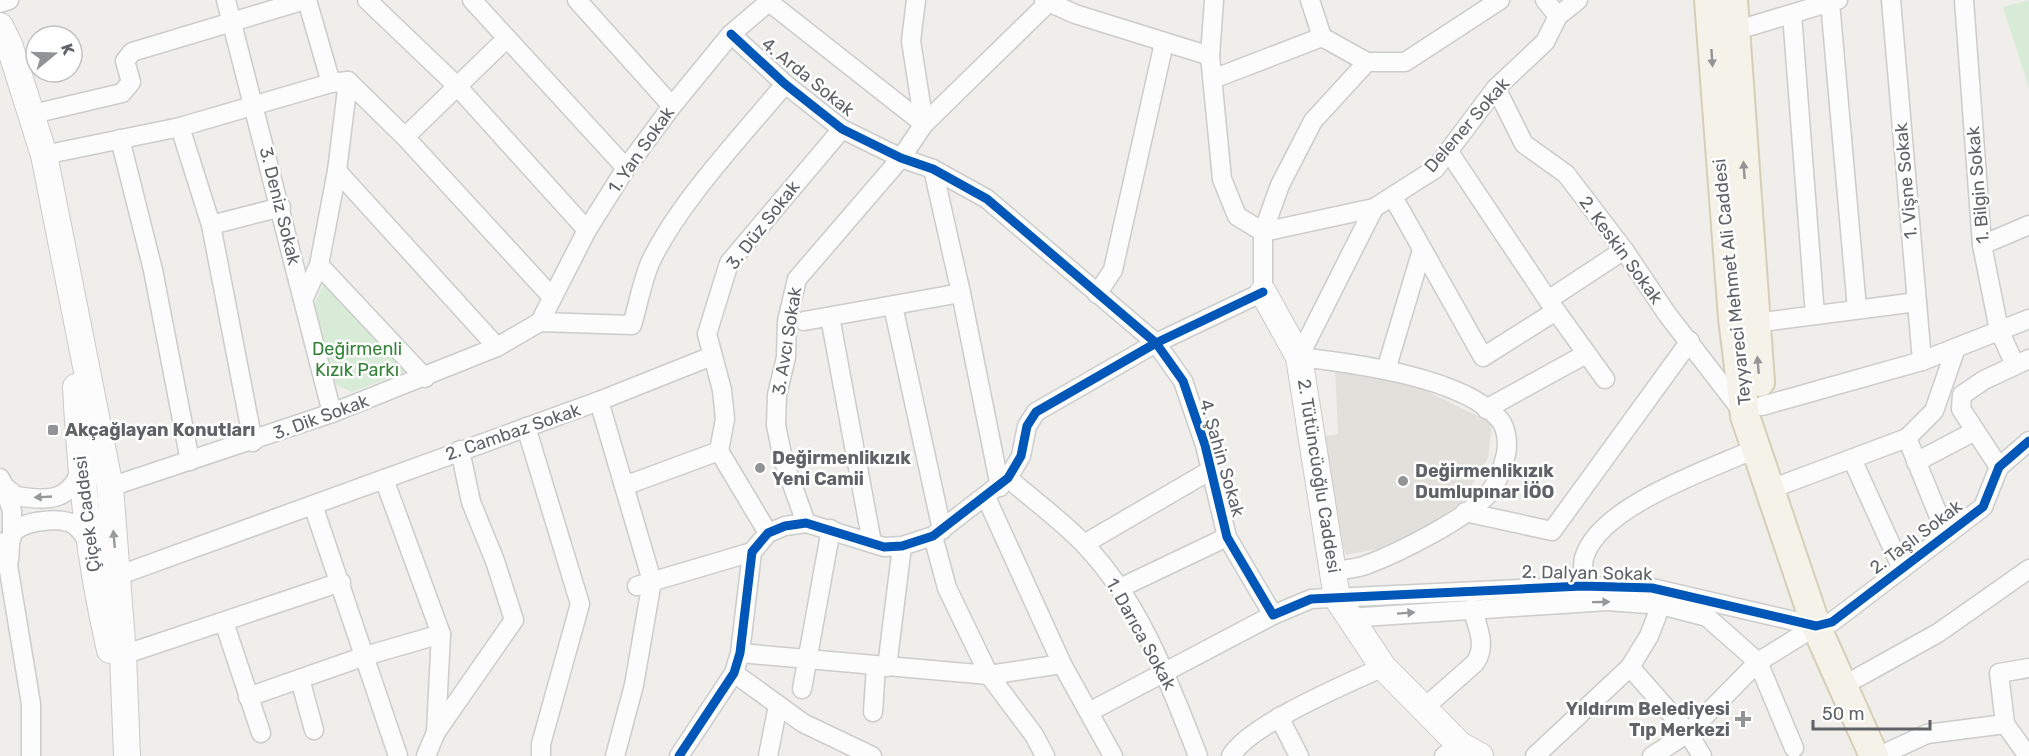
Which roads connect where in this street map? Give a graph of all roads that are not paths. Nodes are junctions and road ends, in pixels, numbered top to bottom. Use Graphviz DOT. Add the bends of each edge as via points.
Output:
graph roads {
  1 [pos="9,0"];
  2 [pos="226,0"];
  3 [pos="306,0"];
  4 [pos="367,0"];
  5 [pos="472,0"];
  6 [pos="577,0"];
  7 [pos="916,0"];
  8 [pos="1214,0"];
  9 [pos="1310,0"];
  10 [pos="1500,0"];
  11 [pos="1545,0"];
  12 [pos="1578,0"];
  13 [pos="1709,0"];
  14 [pos="1733,0"];
  15 [pos="1891,0"];
  16 [pos="1964,0"];
  17 [pos="770,1"];
  18 [pos="1046,1"];
  19 [pos="1825,2"];
  20 [pos="0,3"];
  21 [pos="1076,7"];
  22 [pos="1792,14"];
  23 [pos="1558,16"];
  24 [pos="232,22"];
  25 [pos="0,26"];
  26 [pos="1734,32"];
  27 [pos="731,34"];
  28 [pos="1322,37"];
  29 [pos="506,39"];
  30 [pos="1164,43"];
  31 [pos="1210,56"];
  32 [pos="1367,62"];
  33 [pos="1213,79"];
  34 [pos="340,82"];
  35 [pos="785,84"];
  36 [pos="457,86"];
  37 [pos="1496,88"];
  38 [pos="254,105"];
  39 [pos="672,106"];
  40 [pos="33,114"];
  41 [pos="924,124"];
  42 [pos="180,127"];
  43 [pos="843,129"];
  44 [pos="405,137"];
  45 [pos="120,139"];
  46 [pos="1449,152"];
  47 [pos="45,155"];
  48 [pos="901,158"];
  49 [pos="626,168"];
  50 [pos="933,169"];
  51 [pos="337,171"];
  52 [pos="1393,197"];
  53 [pos="281,207"];
  54 [pos="1374,208"];
  55 [pos="211,225"];
  56 [pos="2029,225"];
  57 [pos="587,230"];
  58 [pos="1263,232"];
  59 [pos="1982,244"];
  60 [pos="1422,250"];
  61 [pos="1624,250"];
  62 [pos="319,265"];
  63 [pos="1263,292"];
  64 [pos="961,293"];
  65 [pos="1097,294"];
  66 [pos="552,297"];
  67 [pos="303,300"];
  68 [pos="71,302"];
  69 [pos="1917,302"];
  70 [pos="1552,305"];
  71 [pos="893,306"];
  72 [pos="1857,309"];
  73 [pos="1815,315"];
  74 [pos="830,317"];
  75 [pos="2029,319"];
  76 [pos="804,321"];
  77 [pos="540,322"];
  78 [pos="1755,323"];
  79 [pos="1999,330"];
  80 [pos="1690,341"];
  81 [pos="1156,344"];
  82 [pos="497,347"];
  83 [pos="1956,348"];
  84 [pos="1586,354"];
  85 [pos="712,356"];
  86 [pos="1299,357"];
  87 [pos="1922,361"];
  88 [pos="2022,362"];
  89 [pos="1386,370"];
  90 [pos="425,378"];
  91 [pos="1605,379"];
  92 [pos="599,401"];
  93 [pos="1486,409"];
  94 [pos="1754,411"];
  95 [pos="332,413"];
  96 [pos="526,427"];
  97 [pos="1976,431"];
  98 [pos="1907,438"];
  99 [pos="253,442"];
  100 [pos="1755,449"];
  101 [pos="459,450"];
  102 [pos="2025,450"];
  103 [pos="719,451"];
  104 [pos="1852,459"];
  105 [pos="190,461"];
  106 [pos="1916,462"];
  107 [pos="2000,467"];
  108 [pos="1211,470"];
  109 [pos="80,471"];
  110 [pos="384,478"];
  111 [pos="2,482"];
  112 [pos="1784,484"];
  113 [pos="624,486"];
  114 [pos="110,487"];
  115 [pos="998,487"];
  116 [pos="313,505"];
  117 [pos="1465,512"];
  118 [pos="806,523"];
  119 [pos="831,529"];
  120 [pos="768,533"];
  121 [pos="938,533"];
  122 [pos="1946,534"];
  123 [pos="1227,537"];
  124 [pos="6,538"];
  125 [pos="88,541"];
  126 [pos="872,543"];
  127 [pos="1084,544"];
  128 [pos="902,546"];
  129 [pos="752,552"];
  130 [pos="1902,569"];
  131 [pos="2029,569"];
  132 [pos="1334,571"];
  133 [pos="117,576"];
  134 [pos="341,582"];
  135 [pos="644,584"];
  136 [pos="1583,586"];
  137 [pos="1120,588"];
  138 [pos="1661,605"];
  139 [pos="1342,608"];
  140 [pos="1473,608"];
  141 [pos="1273,615"];
  142 [pos="224,622"];
  143 [pos="1824,624"];
  144 [pos="441,634"];
  145 [pos="740,653"];
  146 [pos="123,655"];
  147 [pos="365,656"];
  148 [pos="806,658"];
  149 [pos="1758,662"];
  150 [pos="1062,664"];
  151 [pos="881,667"];
  152 [pos="1383,667"];
  153 [pos="1630,667"];
  154 [pos="2029,668"];
  155 [pos="1164,670"];
  156 [pos="734,673"];
  157 [pos="989,675"];
  158 [pos="1857,678"];
  159 [pos="300,679"];
  160 [pos="802,689"];
  161 [pos="248,697"];
  162 [pos="778,705"];
  163 [pos="1424,708"];
  164 [pos="873,712"];
  165 [pos="1089,712"];
  166 [pos="1279,717"];
  167 [pos="127,723"];
  168 [pos="2005,724"];
  169 [pos="314,730"];
  170 [pos="261,732"];
  171 [pos="436,732"];
  172 [pos="1688,733"];
  173 [pos="1794,748"];
  174 [pos="1462,752"];
  175 [pos="1885,754"];
  176 [pos="31,756"];
  177 [pos="128,756"];
  178 [pos="398,756"];
  179 [pos="426,756"];
  180 [pos="541,756"];
  181 [pos="615,756"];
  182 [pos="679,756"];
  183 [pos="768,756"];
  184 [pos="872,756"];
  185 [pos="1045,756"];
  186 [pos="1113,756"];
  187 [pos="1198,756"];
  188 [pos="1231,756"];
  189 [pos="1299,756"];
  190 [pos="1535,756"];
  191 [pos="1652,756"];
  192 [pos="1702,756"];
  193 [pos="2028,756"];
  1 -- 20 [label="street"];
  2 -- 24 [label="street, 3. Deniz Sokak"];
  3 -- 24 [label="street"];
  3 -- 34 [label="street"];
  4 -- 36 [label="street"];
  5 -- 29 [label="street"];
  6 -- 39 [label="street"];
  7 -- 41 [label="street" via="911,41"];
  8 -- 31 [label="street"];
  9 -- 28 [label="street"];
  10 -- 32 [label="street" via="1405,62"];
  11 -- 23 [label="street"];
  12 -- 23 [label="street, Delener Sokak"];
  13 -- 94 [label="main road, Teyyareci Mehmet Ali Caddesi, one-way" via="1733,318"];
  14 -- 26 [label="main road, Teyyareci Mehmet Ali Caddesi"];
  15 -- 69 [label="street, 1. Vişne Sokak"];
  16 -- 59 [label="street, 1. Bilgin Sokak"];
  17 -- 27 [label="street, 1. Yan Sokak"];
  17 -- 41 [label="street"];
  18 -- 21 [label="street"];
  18 -- 41 [label="street, 3. Avcı Sokak"];
  19 -- 22 [label="street"];
  19 -- 72 [label="street"];
  21 -- 30 [label="street"];
  22 -- 26 [label="street"];
  22 -- 73 [label="street"];
  23 -- 37 [label="street, Delener Sokak" via="1545,42"];
  24 -- 38 [label="street, 3. Deniz Sokak"];
  24 -- 40 [label="street" via="132,52 125,61 130,82 122,93"];
  25 -- 40 [label="main road, Çiçek Caddesi"];
  78 -- 26 [label="main road, Teyyareci Mehmet Ali Caddesi, one-way"];
  27 -- 35 [label="street, 4. Arda Sokak"];
  27 -- 39 [label="street, 1. Yan Sokak"];
  28 -- 32 [label="street"];
  28 -- 33 [label="street"];
  29 -- 36 [label="street"];
  29 -- 49 [label="street"];
  30 -- 31 [label="street"];
  30 -- 65 [label="street" via="1113,270"];
  31 -- 33 [label="street"];
  32 -- 58 [label="street" via="1313,121 1280,185"];
  33 -- 58 [label="street" via="1222,179 1237,216"];
  34 -- 38 [label="street"];
  34 -- 44 [label="street"];
  34 -- 51 [label="street"];
  35 -- 43 [label="street, 4. Arda Sokak"];
  35 -- 77 [label="street" via="666,235 650,265 632,325"];
  36 -- 44 [label="street"];
  36 -- 57 [label="street"];
  37 -- 46 [label="street, Delener Sokak"];
  37 -- 61 [label="street, 2. Keskin Sokak" via="1524,144 1566,174"];
  38 -- 42 [label="street"];
  38 -- 53 [label="street, 3. Deniz Sokak"];
  39 -- 49 [label="street, 1. Yan Sokak"];
  40 -- 47 [label="main road, Çiçek Caddesi"];
  41 -- 48 [label="street, 3. Avcı Sokak"];
  42 -- 45 [label="street"];
  42 -- 55 [label="street"];
  43 -- 48 [label="street, 4. Arda Sokak"];
  43 -- 85 [label="street, 3. Düz Sokak" via="729,263 724,304 707,334"];
  44 -- 66 [label="street"];
  45 -- 47 [label="street"];
  45 -- 105 [label="street" via="153,270"];
  46 -- 52 [label="street, Delener Sokak" via="1435,169"];
  46 -- 70 [label="street"];
  47 -- 68 [label="main road, Çiçek Caddesi"];
  48 -- 50 [label="street, 4. Arda Sokak"];
  48 -- 118 [label="street, 3. Avcı Sokak" via="797,279 787,321 776,425 783,459"];
  49 -- 57 [label="street, 1. Yan Sokak"];
  50 -- 64 [label="street"];
  50 -- 65 [label="street, 4. Şahin Sokak" via="987,199"];
  51 -- 62 [label="street"];
  51 -- 82 [label="street"];
  52 -- 54 [label="street, Delener Sokak"];
  52 -- 60 [label="street"];
  53 -- 55 [label="street"];
  53 -- 67 [label="street, 3. Deniz Sokak"];
  54 -- 58 [label="street, Delener Sokak"];
  54 -- 86 [label="street"];
  55 -- 99 [label="street"];
  56 -- 59 [label="street"];
  57 -- 66 [label="street, 1. Yan Sokak"];
  58 -- 63 [label="street"];
  59 -- 79 [label="street, 1. Bilgin Sokak"];
  60 -- 70 [label="street" via="1483,357"];
  60 -- 89 [label="street"];
  61 -- 70 [label="street"];
  61 -- 80 [label="street, 2. Keskin Sokak"];
  62 -- 67 [label="street"];
  62 -- 90 [label="street"];
  63 -- 81 [label="street"];
  63 -- 86 [label="main road, 2. Tütüncüoğlu Caddesi"];
  64 -- 71 [label="street"];
  64 -- 115 [label="street"];
  65 -- 81 [label="street, 4. Şahin Sokak"];
  66 -- 77 [label="street, 1. Yan Sokak"];
  67 -- 95 [label="street, 3. Deniz Sokak"];
  68 -- 109 [label="main road, Çiçek Caddesi"];
  68 -- 114 [label="main road, Çiçek Caddesi"];
  69 -- 72 [label="street"];
  69 -- 87 [label="street, 1. Vişne Sokak"];
  70 -- 84 [label="street"];
  71 -- 74 [label="street"];
  71 -- 121 [label="street"];
  72 -- 73 [label="street"];
  73 -- 78 [label="street"];
  74 -- 76 [label="street"];
  74 -- 126 [label="street"];
  75 -- 79 [label="street"];
  77 -- 82 [label="street, 3. Dik Sokak"];
  94 -- 78 [label="main road, Teyyareci Mehmet Ali Caddesi, one-way"];
  79 -- 83 [label="street"];
  79 -- 88 [label="street, 1. Bilgin Sokak"];
  80 -- 94 [label="street, 2. Keskin Sokak"];
  80 -- 117 [label="street" via="1552,531"];
  81 -- 108 [label="street, 4. Şahin Sokak" via="1183,381"];
  81 -- 115 [label="street" via="1036,412 1027,426 1021,456"];
  82 -- 90 [label="street, 3. Dik Sokak"];
  83 -- 87 [label="street"];
  83 -- 98 [label="street" via="1934,411"];
  84 -- 91 [label="street"];
  84 -- 93 [label="street"];
  85 -- 92 [label="street, 2. Cambaz Sokak"];
  85 -- 103 [label="street, 3. Düz Sokak" via="725,419"];
  86 -- 89 [label="street"];
  86 -- 132 [label="main road, 2. Tütüncüoğlu Caddesi"];
  87 -- 94 [label="street"];
  88 -- 97 [label="street" via="1962,395 1961,409"];
  89 -- 93 [label="street" via="1434,383"];
  90 -- 95 [label="street, 3. Dik Sokak"];
  92 -- 96 [label="street, 2. Cambaz Sokak"];
  92 -- 113 [label="street"];
  93 -- 117 [label="street" via="1500,421 1508,443 1503,466 1490,492"];
  94 -- 100 [label="main road, Teyyareci Mehmet Ali Caddesi"];
  94 -- 112 [label="main road, Teyyareci Mehmet Ali Caddesi"];
  95 -- 99 [label="street, 3. Dik Sokak"];
  96 -- 101 [label="street, 2. Cambaz Sokak"];
  96 -- 180 [label="street" via="575,606"];
  97 -- 106 [label="street"];
  97 -- 107 [label="street"];
  98 -- 104 [label="street"];
  98 -- 106 [label="street"];
  99 -- 105 [label="street, 3. Dik Sokak"];
  100 -- 136 [label="street" via="1636,503 1605,525 1584,558"];
  100 -- 143 [label="main road, Teyyareci Mehmet Ali Caddesi"];
  101 -- 110 [label="street, 2. Cambaz Sokak"];
  101 -- 171 [label="street" via="471,502 514,620"];
  102 -- 107 [label="street, 2. Taşlı Sokak"];
  103 -- 113 [label="street"];
  103 -- 120 [label="street"];
  104 -- 112 [label="street"];
  104 -- 130 [label="street"];
  105 -- 114 [label="street, 3. Dik Sokak"];
  106 -- 122 [label="street"];
  107 -- 122 [label="street, 2. Taşlı Sokak" via="1983,507"];
  108 -- 123 [label="street, 4. Şahin Sokak"];
  108 -- 127 [label="street"];
  109 -- 111 [label="street, one-way" via="74,487 62,496 16,496"];
  109 -- 125 [label="main road, Çiçek Caddesi"];
  110 -- 116 [label="street, 2. Cambaz Sokak"];
  110 -- 144 [label="street"];
  111 -- 124 [label="street" via="12,511"];
  112 -- 143 [label="main road, Teyyareci Mehmet Ali Caddesi"];
  113 -- 135 [label="street"];
  133 -- 114 [label="main road, Çiçek Caddesi, one-way"];
  115 -- 121 [label="street"];
  115 -- 127 [label="street, 1. Darıca Sokak"];
  115 -- 150 [label="street"];
  116 -- 133 [label="street, 2. Cambaz Sokak"];
  116 -- 134 [label="street"];
  117 -- 132 [label="street" via="1449,524 1364,566"];
  118 -- 119 [label="street"];
  118 -- 120 [label="street"];
  119 -- 126 [label="street"];
  119 -- 148 [label="street"];
  120 -- 129 [label="street"];
  121 -- 128 [label="street"];
  121 -- 157 [label="street" via="948,588"];
  122 -- 130 [label="street, 2. Taşlı Sokak"];
  123 -- 137 [label="street"];
  123 -- 141 [label="street, 4. Şahin Sokak"];
  124 -- 125 [label="street" via="27,523 67,521"];
  124 -- 176 [label="street" via="31,704"];
  125 -- 167 [label="main road, Çiçek Caddesi"];
  126 -- 128 [label="street"];
  127 -- 137 [label="street, 1. Darıca Sokak"];
  128 -- 151 [label="street"];
  129 -- 135 [label="street"];
  129 -- 145 [label="street"];
  130 -- 143 [label="street, 2. Taşlı Sokak"];
  131 -- 158 [label="street" via="1938,633"];
  132 -- 139 [label="main road, 2. Tütüncüoğlu Caddesi"];
  133 -- 146 [label="main road, Çiçek Caddesi"];
  134 -- 142 [label="street"];
  134 -- 147 [label="street"];
  135 -- 181 [label="street" via="634,685"];
  136 -- 139 [label="street, 2. Dalyan Sokak" via="1363,595"];
  136 -- 143 [label="street, 2. Dalyan Sokak" via="1652,588"];
  137 -- 155 [label="street, 1. Darıca Sokak"];
  140 -- 138 [label="street, 2. Dalyan Sokak, one-way" via="1607,601"];
  138 -- 149 [label="street, 2. Dalyan Sokak" via="1707,617"];
  138 -- 153 [label="street" via="1649,636"];
  139 -- 140 [label="street, 2. Dalyan Sokak, one-way"];
  139 -- 141 [label="street" via="1311,599"];
  139 -- 152 [label="main road, 2. Tütüncüoğlu Caddesi"];
  140 -- 163 [label="street" via="1481,654"];
  141 -- 155 [label="street"];
  142 -- 146 [label="street"];
  142 -- 161 [label="street"];
  143 -- 149 [label="street"];
  143 -- 158 [label="main road, Teyyareci Mehmet Ali Caddesi"];
  143 -- 175 [label="main road, Teyyareci Mehmet Ali Caddesi"];
  144 -- 147 [label="street"];
  144 -- 171 [label="street"];
  145 -- 148 [label="street"];
  145 -- 156 [label="street"];
  146 -- 167 [label="main road, Çiçek Caddesi"];
  147 -- 159 [label="street"];
  147 -- 178 [label="street"];
  148 -- 151 [label="street"];
  148 -- 160 [label="street"];
  149 -- 172 [label="street"];
  149 -- 173 [label="street"];
  150 -- 157 [label="street"];
  150 -- 165 [label="street"];
  151 -- 157 [label="street"];
  151 -- 164 [label="street"];
  152 -- 163 [label="main road, 2. Tütüncüoğlu Caddesi"];
  152 -- 166 [label="street"];
  153 -- 172 [label="street"];
  153 -- 190 [label="street"];
  154 -- 168 [label="street" via="1999,673"];
  155 -- 165 [label="street"];
  155 -- 187 [label="street, 1. Darıca Sokak"];
  156 -- 162 [label="street"];
  156 -- 182 [label="street"];
  157 -- 185 [label="street"];
  158 -- 175 [label="main road, Teyyareci Mehmet Ali Caddesi"];
  159 -- 161 [label="street"];
  159 -- 169 [label="street"];
  161 -- 170 [label="street"];
  162 -- 183 [label="street"];
  162 -- 184 [label="street" via="803,723"];
  163 -- 174 [label="main road, 2. Tütüncüoğlu Caddesi"];
  165 -- 186 [label="street"];
  166 -- 188 [label="street" via="1236,748"];
  166 -- 189 [label="street"];
  167 -- 177 [label="main road, Çiçek Caddesi"];
  168 -- 175 [label="street" via="1927,734"];
  168 -- 193 [label="street"];
  171 -- 179 [label="street"];
  172 -- 191 [label="street"];
  172 -- 192 [label="street"];
}
